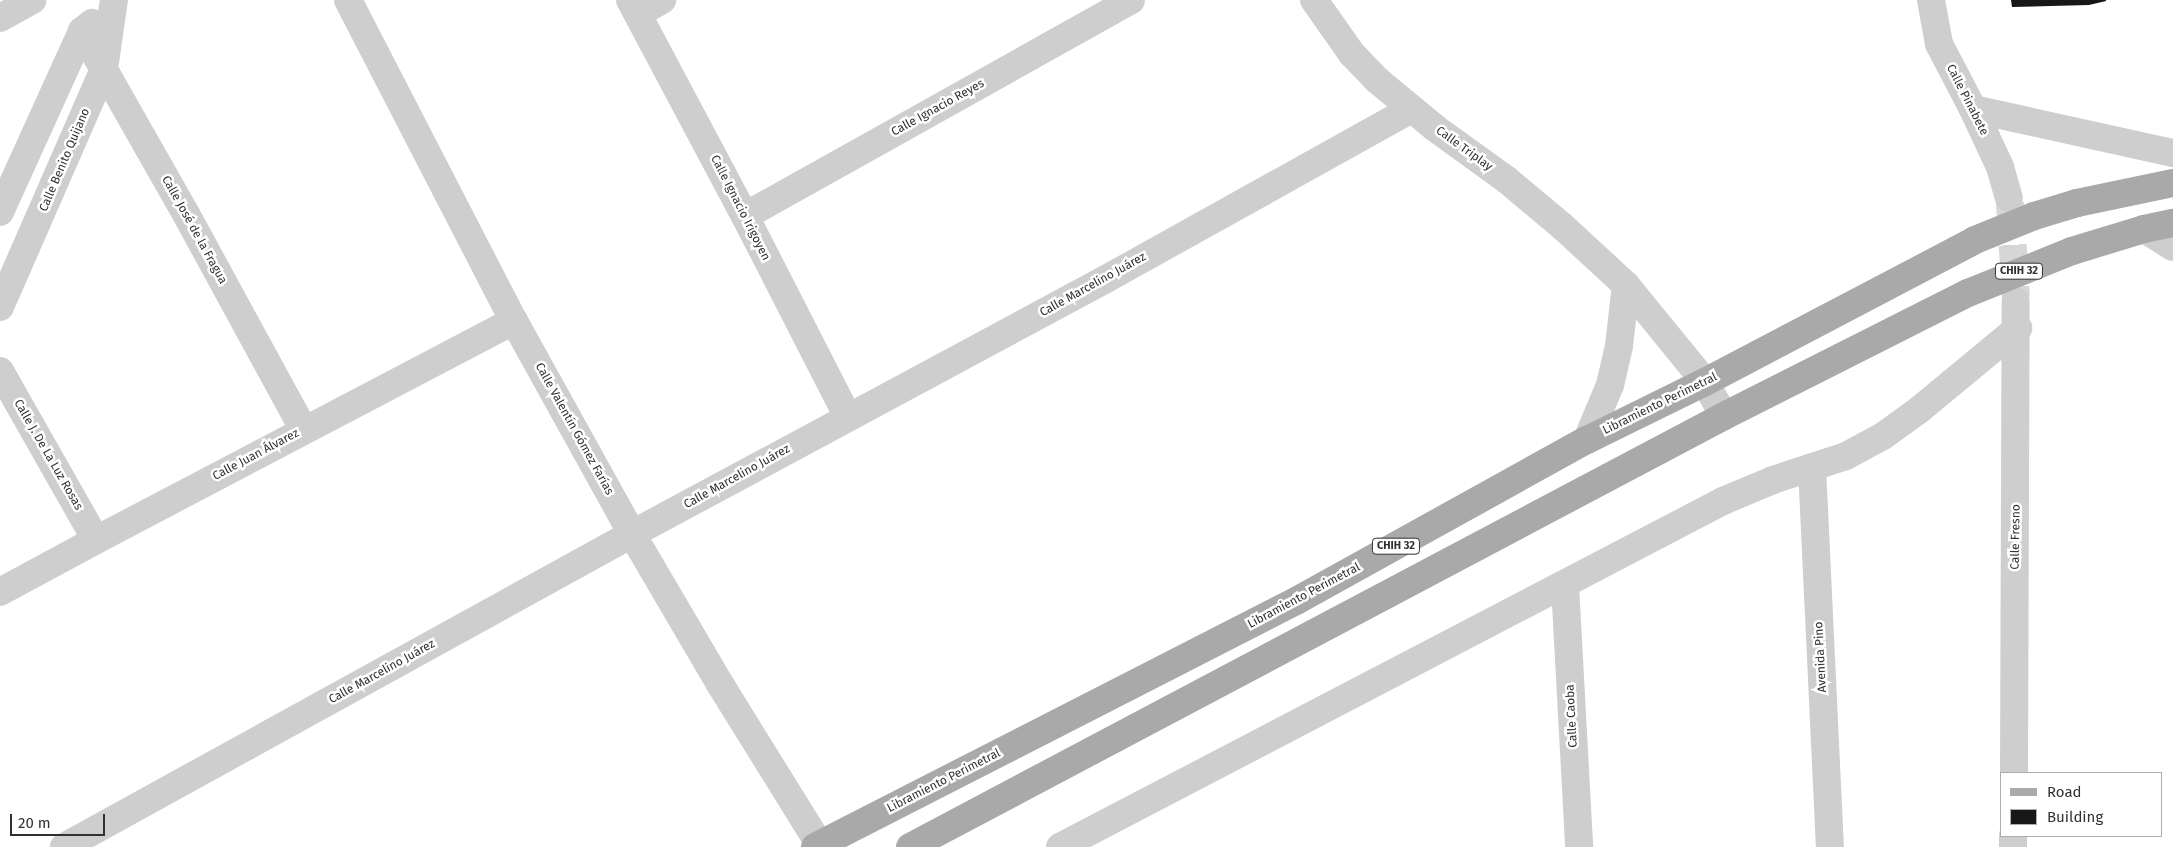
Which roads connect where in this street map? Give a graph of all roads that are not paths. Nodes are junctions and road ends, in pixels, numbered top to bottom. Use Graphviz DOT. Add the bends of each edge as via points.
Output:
graph roads {
  1 [pos="32,0"];
  2 [pos="348,0"];
  3 [pos="662,0"];
  4 [pos="1131,0"];
  5 [pos="1314,0"];
  6 [pos="1931,0"];
  7 [pos="113,4"];
  8 [pos="634,7"];
  9 [pos="0,18"];
  10 [pos="82,31"];
  11 [pos="104,69"];
  12 [pos="1411,110"];
  13 [pos="1973,110"];
  14 [pos="2173,153"];
  15 [pos="2173,183"];
  16 [pos="2009,198"];
  17 [pos="0,212"];
  18 [pos="745,216"];
  19 [pos="2173,223"];
  20 [pos="2144,228"];
  21 [pos="2173,247"];
  22 [pos="1626,286"];
  23 [pos="2016,302"];
  24 [pos="0,307"];
  25 [pos="514,321"];
  26 [pos="2018,328"];
  27 [pos="0,371"];
  28 [pos="1705,382"];
  29 [pos="1724,416"];
  30 [pos="848,417"];
  31 [pos="304,430"];
  32 [pos="1587,440"];
  33 [pos="1812,467"];
  34 [pos="632,534"];
  35 [pos="96,540"];
  36 [pos="1565,585"];
  37 [pos="0,592"];
  38 [pos="2014,772"];
  39 [pos="818,846"];
  40 [pos="64,847"];
  41 [pos="910,847"];
  42 [pos="1060,847"];
  43 [pos="1579,847"];
  44 [pos="1830,847"];
  1 -- 9 [label="street"];
  2 -- 25 [label="street, Calle Valentín Gómez Farías"];
  3 -- 8 [label="street"];
  4 -- 18 [label="street, Calle Ignacio Reyes"];
  5 -- 12 [label="street, Calle Triplay" via="1352,54"];
  6 -- 13 [label="street, Calle Pinabete" via="1939,44"];
  7 -- 10 [label="street, Calle Benito Quijano"];
  7 -- 11 [label="street, Calle Benito Quijano"];
  8 -- 18 [label="street, Calle Ignacio Irigoyen"];
  10 -- 11 [label="street, Calle José de la Fragua"];
  10 -- 17 [label="street, Calle Benito Quijano"];
  11 -- 24 [label="street, Calle Benito Quijano"];
  11 -- 31 [label="street, Calle José de la Fragua"];
  12 -- 22 [label="street, Calle Triplay" via="1507,180"];
  12 -- 30 [label="street, Calle Marcelino Juárez"];
  13 -- 14 [label="street"];
  13 -- 16 [label="street, Calle Pinabete" via="2000,167"];
  15 -- 28 [label="main road, Libramiento Perimetral / CHIH 32" via="2077,203 1975,240"];
  18 -- 30 [label="street, Calle Ignacio Irigoyen"];
  19 -- 20 [label="main road, CHIH 32"];
  20 -- 21 [label="street"];
  20 -- 29 [label="main road, CHIH 32" via="2072,251 1968,293"];
  22 -- 28 [label="street, Calle Triplay"];
  22 -- 32 [label="street" via="1619,346 1610,385"];
  23 -- 26 [label="street, Calle Fresno"];
  25 -- 31 [label="street, Calle Juan Álvarez"];
  25 -- 34 [label="street, Calle Valentín Gómez Farías"];
  26 -- 33 [label="street" via="1883,436 1846,456"];
  26 -- 38 [label="street, Calle Fresno"];
  27 -- 35 [label="street, Calle J. De La Luz Rosas"];
  28 -- 29 [label="street, Calle Triplay"];
  28 -- 32 [label="main road, Libramiento Perimetral / CHIH 32"];
  29 -- 41 [label="main road, CHIH 32"];
  30 -- 34 [label="street, Calle Marcelino Juárez"];
  31 -- 35 [label="street, Calle Juan Álvarez"];
  32 -- 39 [label="main road, Libramiento Perimetral / CHIH 32" via="1296,601"];
  33 -- 36 [label="street" via="1723,501"];
  33 -- 44 [label="street, Avenida Pino"];
  34 -- 39 [label="street, Calle Valentín Gómez Farías"];
  34 -- 40 [label="street, Calle Marcelino Juárez"];
  35 -- 37 [label="street, Calle Juan Álvarez"];
  36 -- 42 [label="street"];
  36 -- 43 [label="street, Calle Caoba"];
}
